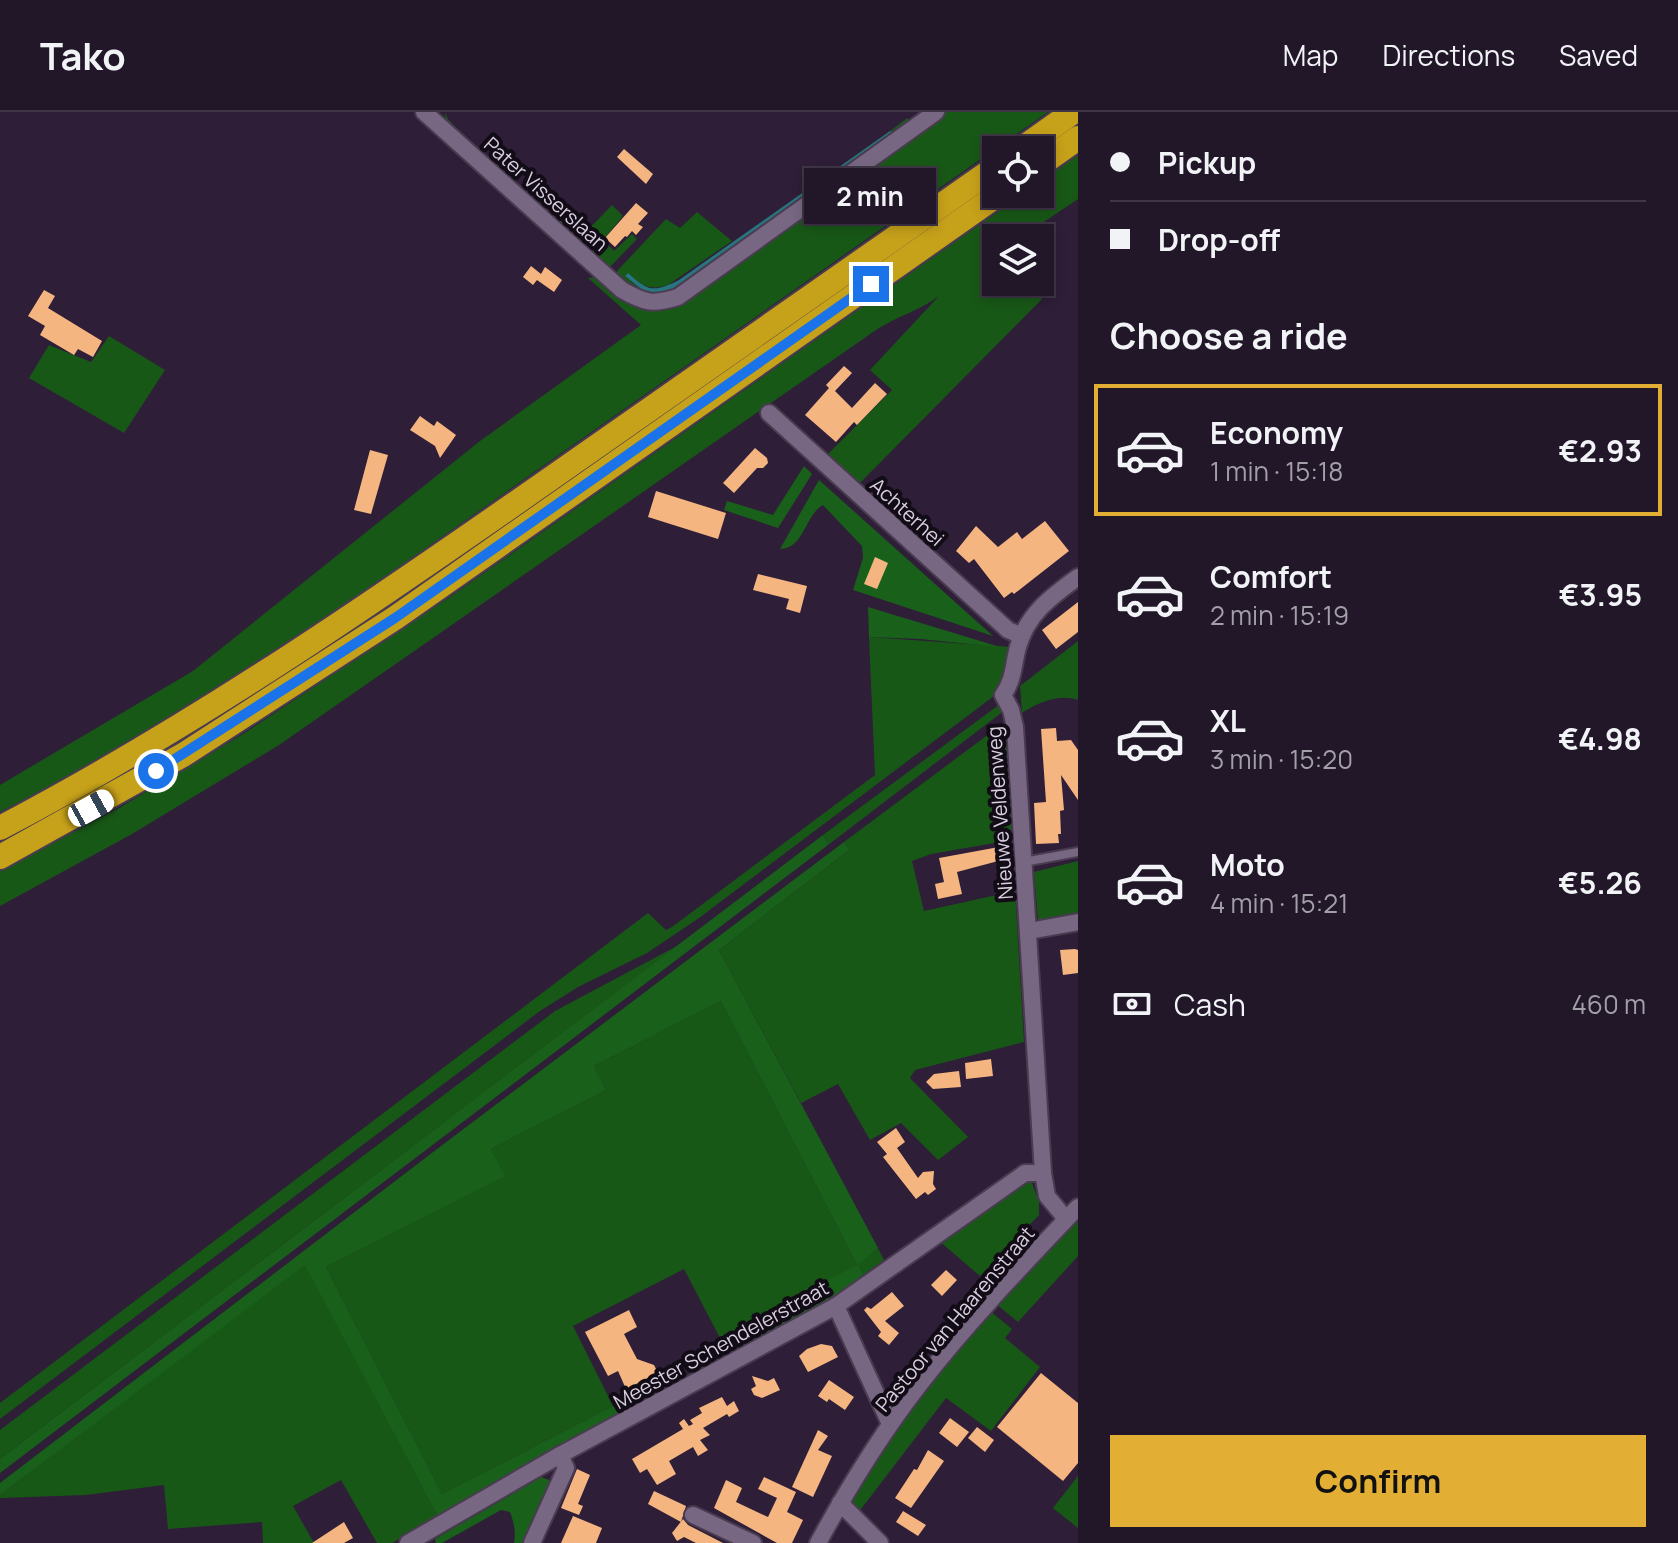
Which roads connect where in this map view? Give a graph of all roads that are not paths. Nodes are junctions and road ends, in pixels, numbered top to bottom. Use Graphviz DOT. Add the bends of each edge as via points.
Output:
graph roads {
  1 [pos="424,112"];
  2 [pos="936,112"];
  3 [pos="1073,112"];
  4 [pos="1040,136"];
  5 [pos="1078,138"];
  6 [pos="1054,155"];
  7 [pos="982,177"];
  8 [pos="982,206"];
  9 [pos="769,413"];
  10 [pos="1078,577"];
  11 [pos="1022,636"];
  12 [pos="0,828"];
  13 [pos="1078,852"];
  14 [pos="0,857"];
  15 [pos="1024,862"];
  16 [pos="1078,922"];
  17 [pos="1029,931"];
  18 [pos="1043,1173"];
  19 [pos="1072,1213"];
  20 [pos="836,1306"];
  21 [pos="890,1424"];
  22 [pos="560,1455"];
  23 [pos="840,1503"];
  24 [pos="693,1515"];
  25 [pos="408,1543"];
  26 [pos="532,1543"];
  27 [pos="753,1543"];
  28 [pos="818,1543"];
  29 [pos="880,1543"];
  1 -- 2 [label="street, Pater Visserslaan" via="622,290 643,303 678,297"];
  3 -- 4 [label="highway"];
  5 -- 6 [label="highway"];
  7 -- 12 [label="highway" via="292,656 103,772"];
  8 -- 14 [label="highway" via="383,626 183,755"];
  9 -- 11 [label="street, Achterhei" via="1008,630"];
  10 -- 11 [label="street, Nieuwe Veldenweg" via="1042,605"];
  11 -- 15 [label="street, Nieuwe Veldenweg" via="1013,678 1003,695 1015,727"];
  13 -- 15 [label="lane"];
  15 -- 17 [label="street, Nieuwe Veldenweg"];
  16 -- 17 [label="street"];
  17 -- 18 [label="street, Nieuwe Veldenweg"];
  18 -- 19 [label="street, Nieuwe Veldenweg" via="1047,1196"];
  18 -- 20 [label="street, Meester Schendelerstraat" via="1025,1173"];
  19 -- 21 [label="street, Pastoor van Haarenstraat"];
  20 -- 21 [label="street"];
  20 -- 22 [label="street, Meester Schendelerstraat"];
  21 -- 23 [label="street, Pastoor van Haarenstraat"];
  22 -- 25 [label="street, Meester Schendelerstraat"];
  22 -- 26 [label="street" via="566,1468"];
  23 -- 28 [label="street, Pastoor van Haarenstraat"];
  23 -- 29 [label="street"];
  24 -- 27 [label="street"];
}
